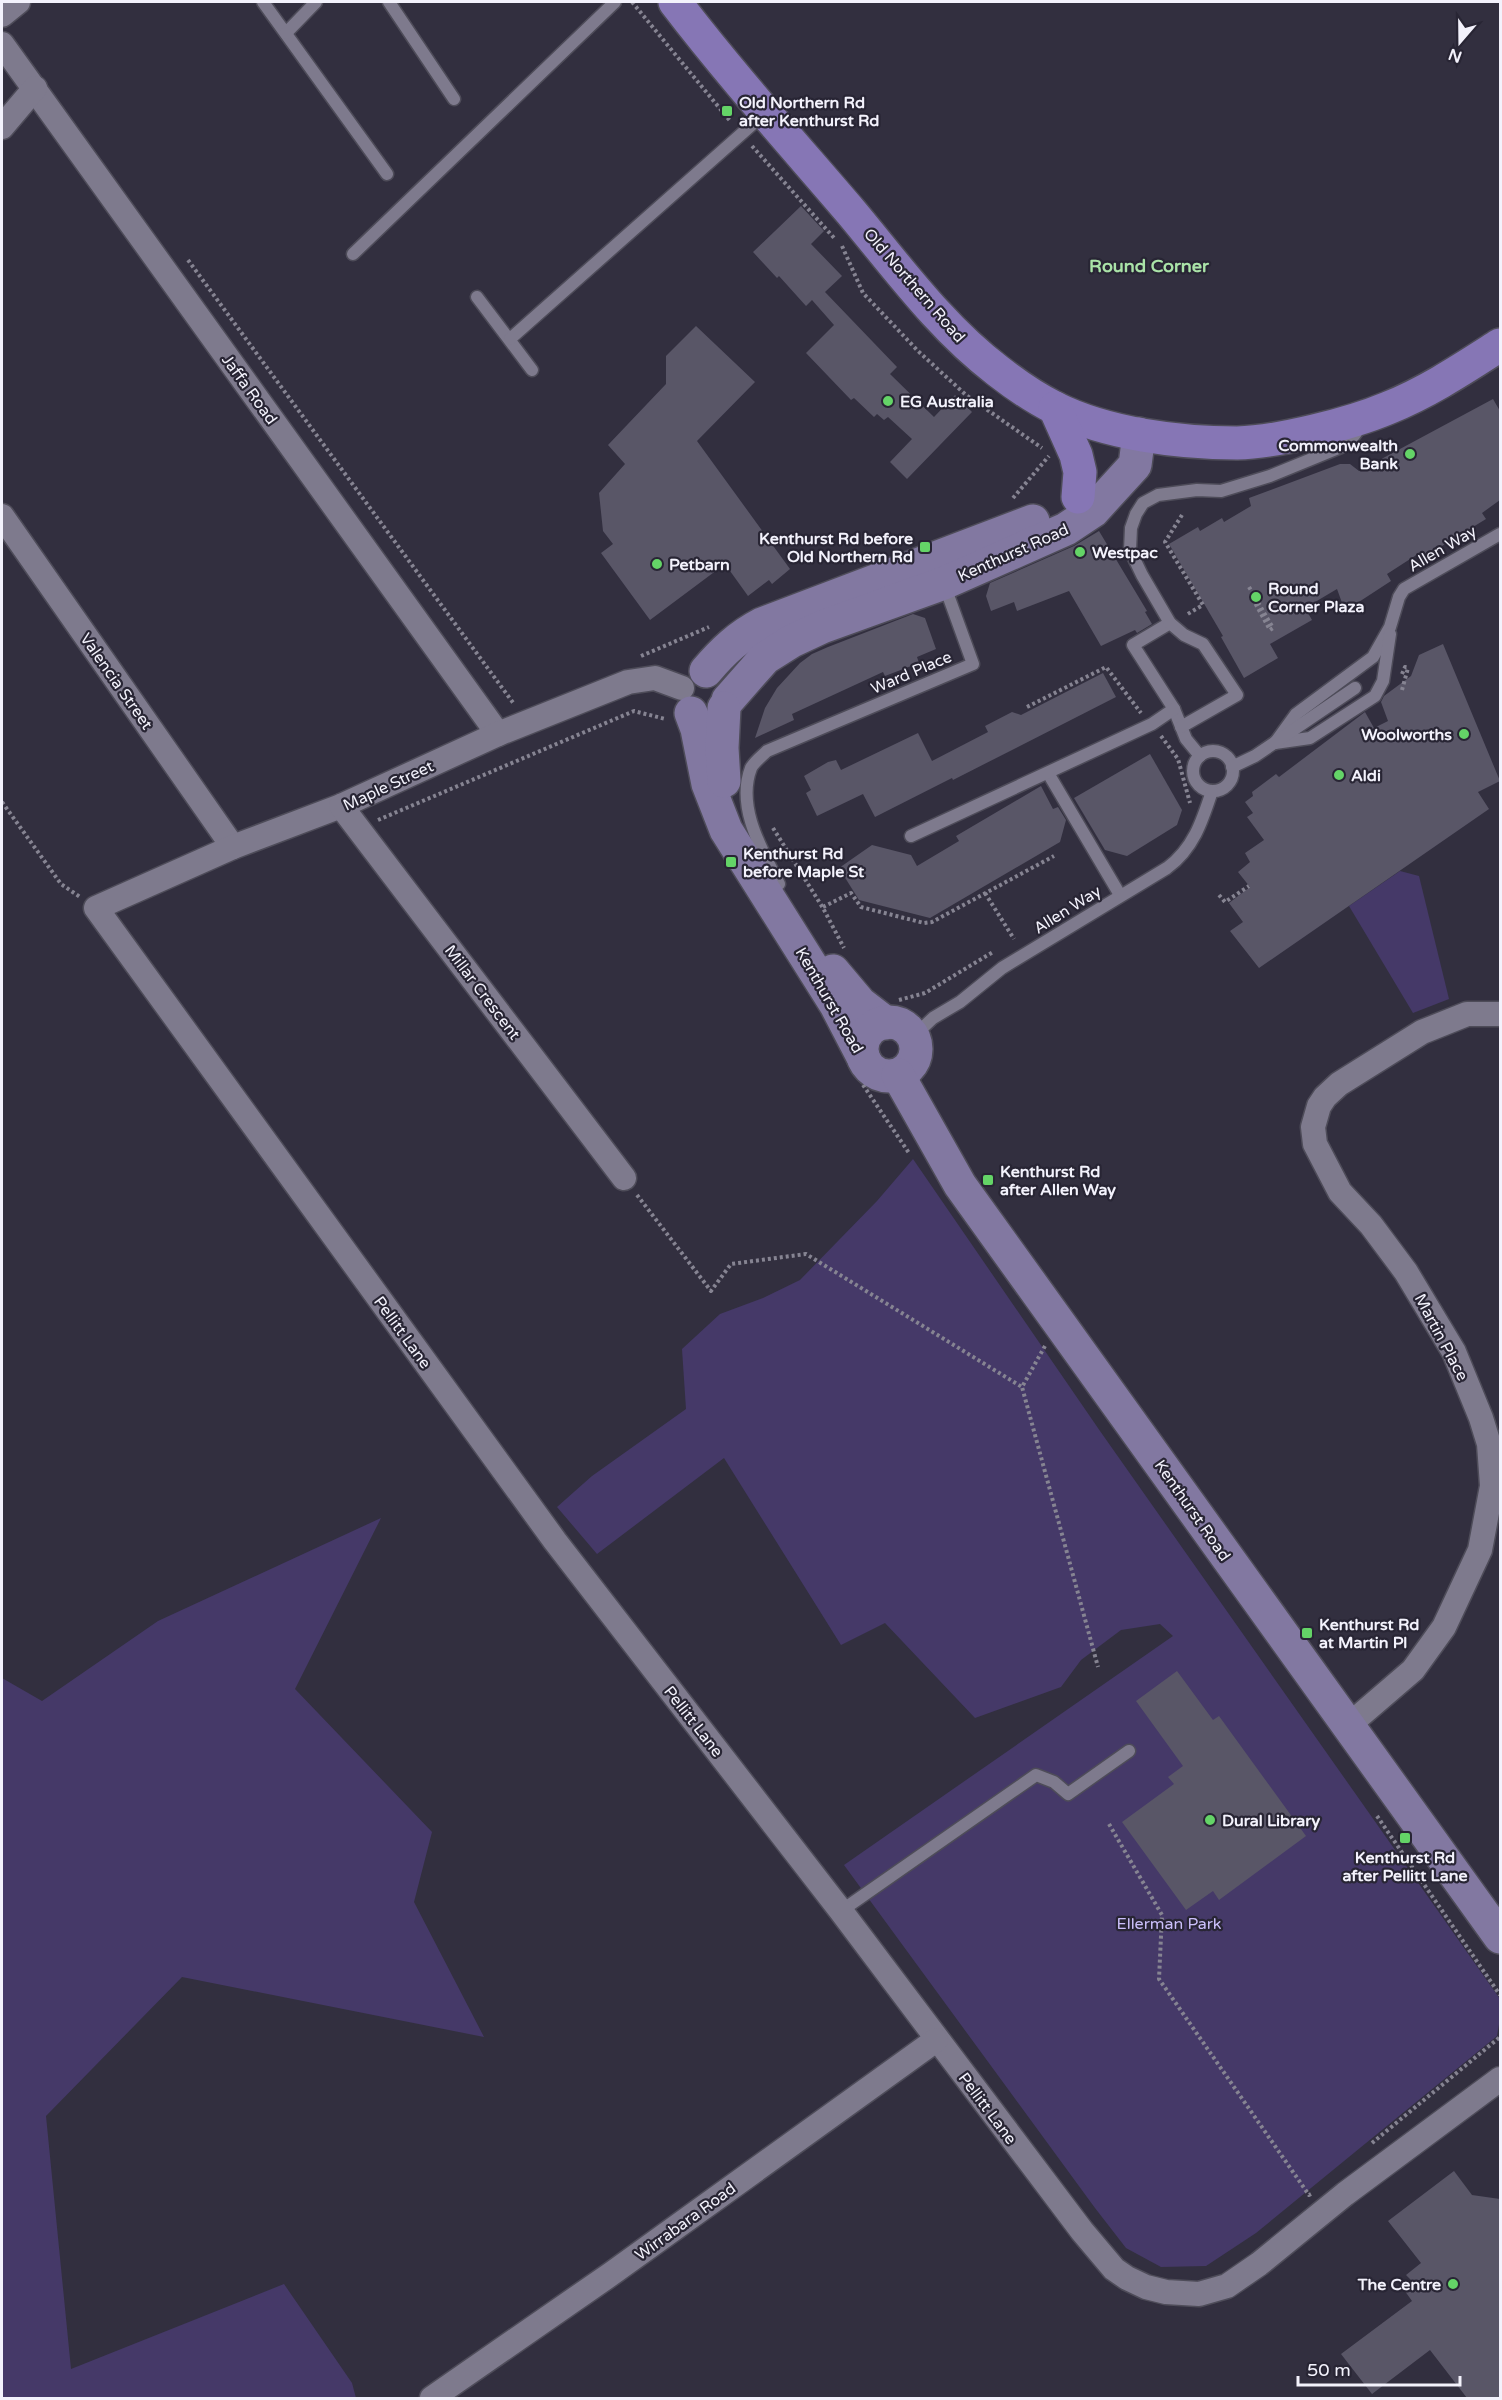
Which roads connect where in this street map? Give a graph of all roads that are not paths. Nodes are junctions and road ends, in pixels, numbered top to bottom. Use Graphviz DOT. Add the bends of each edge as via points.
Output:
graph roads {
  1 [pos="18,2"];
  2 [pos="263,2"];
  3 [pos="316,2"];
  4 [pos="389,2"];
  5 [pos="615,2"];
  6 [pos="675,2"];
  7 [pos="2,15"];
  8 [pos="286,33"];
  9 [pos="2,44"];
  10 [pos="34,88"];
  11 [pos="454,99"];
  12 [pos="765,112"];
  13 [pos="2,127"];
  14 [pos="387,174"];
  15 [pos="353,254"];
  16 [pos="477,297"];
  17 [pos="510,339"];
  18 [pos="1500,345"];
  19 [pos="532,370"];
  20 [pos="1055,408"];
  21 [pos="1353,420"];
  22 [pos="1139,434"];
  23 [pos="1078,496"];
  24 [pos="2,516"];
  25 [pos="1500,534"];
  26 [pos="939,571"];
  27 [pos="1170,623"];
  28 [pos="1390,627"];
  29 [pos="1355,688"];
  30 [pos="687,700"];
  31 [pos="726,704"];
  32 [pos="1174,709"];
  33 [pos="1181,727"];
  34 [pos="498,734"];
  35 [pos="1275,743"];
  36 [pos="1200,756"];
  37 [pos="1232,766"];
  38 [pos="1048,773"];
  39 [pos="1212,791"];
  40 [pos="341,806"];
  41 [pos="911,836"];
  42 [pos="233,847"];
  43 [pos="779,884"];
  44 [pos="1120,895"];
  45 [pos="96,908"];
  46 [pos="1500,1014"];
  47 [pos="898,1020"];
  48 [pos="861,1067"];
  49 [pos="898,1075"];
  50 [pos="624,1178"];
  51 [pos="1496,1486"];
  52 [pos="1349,1725"];
  53 [pos="1129,1751"];
  54 [pos="841,1911"];
  55 [pos="1500,1938"];
  56 [pos="936,2040"];
  57 [pos="1500,2079"];
  58 [pos="432,2398"];
  1 -- 7 [label="street"];
  2 -- 8 [label="lane"];
  3 -- 8 [label="lane"];
  4 -- 11 [label="lane"];
  5 -- 15 [label="lane"];
  6 -- 12 [label="main road, Old Northern Road"];
  8 -- 14 [label="lane"];
  9 -- 10 [label="street, Jaffa Road"];
  10 -- 13 [label="street"];
  10 -- 34 [label="street, Jaffa Road"];
  12 -- 17 [label="lane"];
  12 -- 20 [label="main road, Old Northern Road" via="942,320 996,370"];
  16 -- 17 [label="lane"];
  17 -- 19 [label="lane"];
  18 -- 21 [label="main road, Old Northern Road" via="1430,389"];
  20 -- 22 [label="main road, Old Northern Road"];
  20 -- 23 [label="main road" via="1077,456"];
  21 -- 22 [label="main road, Old Northern Road" via="1238,443"];
  21 -- 27 [label="lane" via="1356,433 1348,443 1270,476 1221,491 1158,495 1143,503 1131,528 1130,550"];
  22 -- 23 [label="main road, Kenthurst Road"];
  22 -- 26 [label="main road, Kenthurst Road" via="1135,465 1093,512 1066,529"];
  23 -- 26 [label="main road, Kenthurst Road"];
  24 -- 42 [label="street, Valencia Street"];
  25 -- 28 [label="lane, Allen Way" via="1404,589"];
  26 -- 30 [label="main road, Kenthurst Road" via="762,624 744,633 727,647"];
  26 -- 31 [label="main road, Kenthurst Road" via="792,641 765,658"];
  26 -- 43 [label="lane, Ward Place" via="973,664 767,751 752,766 746,791 755,838"];
  27 -- 32 [label="lane" via="1133,645"];
  27 -- 33 [label="lane" via="1203,644 1237,695"];
  28 -- 35 [label="lane" via="1367,663 1296,714"];
  28 -- 35 [label="lane" via="1383,681 1375,696 1310,738"];
  29 -- 35 [label="lane"];
  30 -- 31 [label="main road" via="719,675 728,687"];
  30 -- 34 [label="street, Maple Street" via="655,678 628,682"];
  30 -- 48 [label="main road, Kenthurst Road" via="708,784 726,830 836,1005"];
  31 -- 43 [label="main road, Kenthurst Road" via="723,776 728,796 736,816"];
  32 -- 33 [label="lane"];
  32 -- 38 [label="lane" via="1152,724"];
  33 -- 36 [label="lane" via="1189,745"];
  34 -- 40 [label="street, Maple Street"];
  35 -- 37 [label="lane"];
  36 -- 37 [label="lane" via="1220,753"];
  36 -- 39 [label="lane" via="1193,774 1200,786"];
  37 -- 39 [label="lane" via="1228,784"];
  38 -- 41 [label="lane"];
  38 -- 44 [label="lane"];
  39 -- 44 [label="lane, Allen Way" via="1193,842 1181,857"];
  40 -- 42 [label="street, Maple Street"];
  40 -- 50 [label="street, Millar Crescent"];
  42 -- 45 [label="street, Maple Street"];
  43 -- 47 [label="main road, Kenthurst Road" via="839,981 860,1003"];
  44 -- 47 [label="lane, Allen Way" via="1002,968 933,1018"];
  45 -- 54 [label="street, Pellitt Lane" via="555,1541"];
  46 -- 51 [label="street, Martin Place" via="1467,1014 1422,1032 1325,1096 1313,1127 1315,1144 1340,1192 1406,1272 1454,1352 1481,1418"];
  47 -- 48 [label="main road" via="870,1030 864,1039"];
  47 -- 49 [label="main road" via="916,1044 915,1058"];
  48 -- 49 [label="main road" via="888,1076"];
  49 -- 52 [label="main road, Kenthurst Road" via="960,1185"];
  51 -- 52 [label="street, Martin Place" via="1480,1550 1444,1627 1413,1670"];
  52 -- 55 [label="main road, Kenthurst Road"];
  53 -- 54 [label="lane" via="1068,1794 1054,1782 1036,1775"];
  54 -- 56 [label="street, Pellitt Lane"];
  56 -- 57 [label="street, Pellitt Lane" via="1114,2269 1166,2292 1200,2294 1227,2286"];
  56 -- 58 [label="street, Wirrabara Road"];
}
